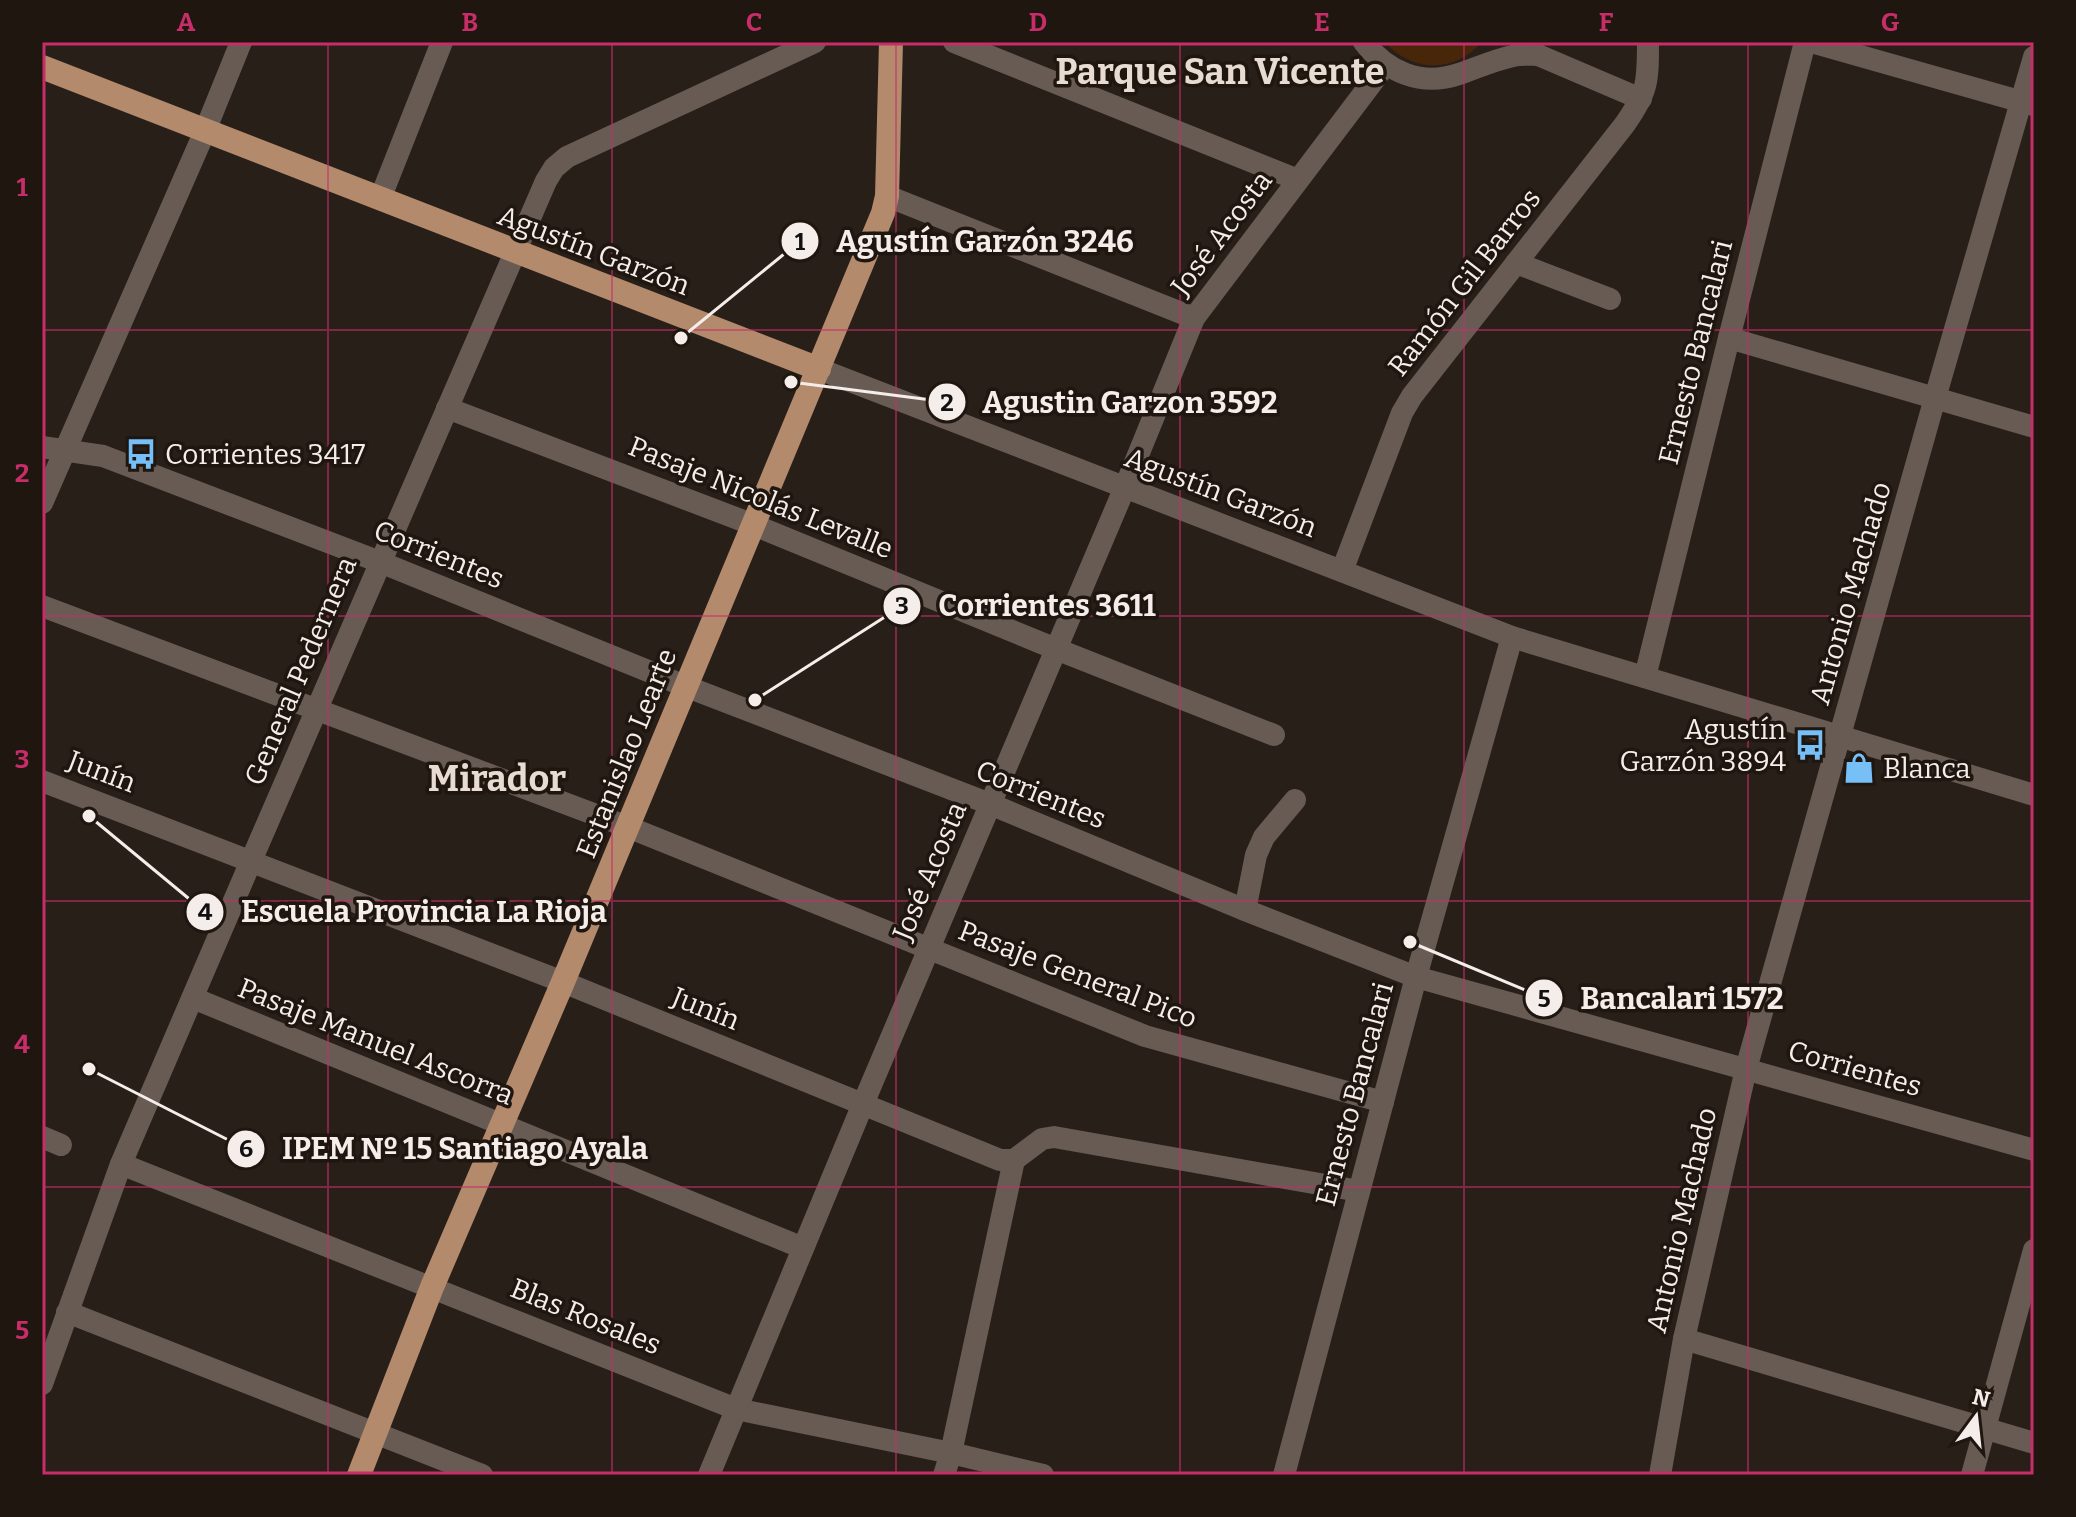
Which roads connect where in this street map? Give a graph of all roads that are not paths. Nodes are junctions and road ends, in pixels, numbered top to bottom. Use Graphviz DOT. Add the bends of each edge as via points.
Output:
graph roads {
  1 [pos="241,42"];
  2 [pos="442,42"];
  3 [pos="815,42"];
  4 [pos="891,42"];
  5 [pos="954,42"];
  6 [pos="1364,42"];
  7 [pos="1496,42"];
  8 [pos="1648,42"];
  9 [pos="1805,42"];
  10 [pos="1811,42"];
  11 [pos="1529,49"];
  12 [pos="2034,57"];
  13 [pos="1386,64"];
  14 [pos="42,67"];
  15 [pos="1479,67"];
  16 [pos="1641,99"];
  17 [pos="2028,104"];
  18 [pos="205,131"];
  19 [pos="1298,180"];
  20 [pos="887,196"];
  21 [pos="380,199"];
  22 [pos="517,252"];
  23 [pos="1516,263"];
  24 [pos="1610,299"];
  25 [pos="1194,318"];
  26 [pos="1729,338"];
  27 [pos="819,369"];
  28 [pos="1935,398"];
  29 [pos="447,408"];
  30 [pos="2034,427"];
  31 [pos="53,449"];
  32 [pos="1125,487"];
  33 [pos="42,503"];
  34 [pos="754,525"];
  35 [pos="380,562"];
  36 [pos="1342,571"];
  37 [pos="42,606"];
  38 [pos="1512,637"];
  39 [pos="1056,649"];
  40 [pos="1645,677"];
  41 [pos="685,686"];
  42 [pos="317,710"];
  43 [pos="1274,735"];
  44 [pos="1841,736"];
  45 [pos="42,781"];
  46 [pos="2034,795"];
  47 [pos="1295,800"];
  48 [pos="990,804"];
  49 [pos="628,827"];
  50 [pos="251,861"];
  51 [pos="1245,910"];
  52 [pos="929,949"];
  53 [pos="1416,977"];
  54 [pos="563,982"];
  55 [pos="193,998"];
  56 [pos="1746,1069"];
  57 [pos="1383,1102"];
  58 [pos="863,1104"];
  59 [pos="503,1126"];
  60 [pos="2034,1150"];
  61 [pos="1014,1160"];
  62 [pos="121,1164"];
  63 [pos="1359,1191"];
  64 [pos="803,1248"];
  65 [pos="2034,1250"];
  66 [pos="432,1287"];
  67 [pos="67,1312"];
  68 [pos="1684,1339"];
  69 [pos="42,1384"];
  70 [pos="736,1409"];
  71 [pos="1985,1429"];
  72 [pos="377,1432"];
  73 [pos="2034,1443"];
  74 [pos="951,1453"];
  75 [pos="359,1475"];
  76 [pos="482,1475"];
  77 [pos="709,1475"];
  78 [pos="944,1475"];
  79 [pos="1043,1475"];
  80 [pos="1284,1475"];
  81 [pos="1660,1475"];
  82 [pos="1972,1475"];
  1 -- 18 [label="street"];
  2 -- 21 [label="street"];
  3 -- 22 [label="street, General Pedernera" via="567,157 546,181"];
  4 -- 20 [label="main road, Estanislao Learte"];
  5 -- 19 [label="street"];
  6 -- 13 [label="street"];
  7 -- 15 [label="street"];
  8 -- 16 [label="street, Ramón Gil Barros"];
  9 -- 26 [label="street, Ernesto Bancalari"];
  10 -- 17 [label="street"];
  11 -- 15 [label="street"];
  11 -- 16 [label="street"];
  12 -- 17 [label="street, Antonio Machado"];
  13 -- 15 [label="street" via="1426,79"];
  13 -- 19 [label="street, José Acosta"];
  14 -- 18 [label="main road, Agustín Garzón"];
  16 -- 23 [label="street, Ramón Gil Barros"];
  17 -- 28 [label="street, Antonio Machado"];
  18 -- 21 [label="main road, Agustín Garzón"];
  18 -- 31 [label="street"];
  19 -- 25 [label="street, José Acosta"];
  20 -- 25 [label="street"];
  20 -- 27 [label="main road, Estanislao Learte"];
  21 -- 22 [label="main road, Agustín Garzón"];
  22 -- 27 [label="main road, Agustín Garzón"];
  22 -- 29 [label="street, General Pedernera"];
  23 -- 24 [label="street"];
  23 -- 36 [label="street, Ramón Gil Barros" via="1402,413"];
  25 -- 32 [label="street, José Acosta"];
  26 -- 28 [label="street"];
  26 -- 40 [label="street, Ernesto Bancalari"];
  27 -- 32 [label="street, Agustín Garzón"];
  27 -- 34 [label="main road, Estanislao Learte"];
  28 -- 30 [label="street"];
  28 -- 44 [label="street, Antonio Machado"];
  29 -- 34 [label="street, Pasaje Nicolás Levalle"];
  29 -- 35 [label="street, General Pedernera"];
  31 -- 33 [label="street"];
  31 -- 35 [label="street, Corrientes" via="103,456"];
  32 -- 36 [label="street, Agustín Garzón"];
  32 -- 39 [label="street, José Acosta"];
  34 -- 39 [label="street, Pasaje Nicolás Levalle"];
  34 -- 41 [label="main road, Estanislao Learte"];
  35 -- 41 [label="street, Corrientes"];
  35 -- 42 [label="street, General Pedernera"];
  36 -- 38 [label="street, Agustín Garzón"];
  37 -- 42 [label="street, Pasaje General Pico"];
  38 -- 40 [label="street, Agustín Garzón"];
  38 -- 53 [label="street, Ernesto Bancalari"];
  39 -- 43 [label="street, Pasaje Nicolás Levalle"];
  39 -- 48 [label="street, José Acosta"];
  40 -- 44 [label="street, Agustín Garzón"];
  41 -- 48 [label="street, Corrientes"];
  41 -- 49 [label="main road, Estanislao Learte"];
  42 -- 49 [label="street, Pasaje General Pico"];
  42 -- 50 [label="street, General Pedernera"];
  44 -- 46 [label="street, Agustín Garzón"];
  44 -- 56 [label="street, Antonio Machado"];
  45 -- 50 [label="street, Junín"];
  47 -- 51 [label="street" via="1264,837"];
  48 -- 51 [label="street, Corrientes"];
  48 -- 52 [label="street, José Acosta"];
  49 -- 52 [label="street, Pasaje General Pico"];
  49 -- 54 [label="main road, Estanislao Learte"];
  50 -- 54 [label="street, Junín"];
  50 -- 55 [label="street, General Pedernera"];
  51 -- 53 [label="street, Corrientes"];
  52 -- 57 [label="street, Pasaje General Pico" via="1145,1036"];
  52 -- 58 [label="street, José Acosta"];
  53 -- 56 [label="street, Corrientes"];
  53 -- 57 [label="street, Ernesto Bancalari"];
  54 -- 58 [label="street, Junín"];
  54 -- 59 [label="main road, Estanislao Learte"];
  55 -- 59 [label="street, Pasaje Manuel Ascorra"];
  55 -- 62 [label="street, General Pedernera"];
  56 -- 60 [label="street, Corrientes"];
  56 -- 68 [label="street, Antonio Machado"];
  57 -- 63 [label="street, Ernesto Bancalari"];
  58 -- 61 [label="street, Junín" via="987,1156"];
  58 -- 64 [label="street, José Acosta"];
  59 -- 64 [label="street, Pasaje Manuel Ascorra"];
  59 -- 66 [label="main road, Estanislao Learte"];
  61 -- 63 [label="street" via="1042,1139 1054,1137"];
  61 -- 74 [label="street"];
  62 -- 66 [label="street, Blas Rosales"];
  62 -- 67 [label="street, General Pedernera"];
  63 -- 80 [label="street, Ernesto Bancalari"];
  64 -- 70 [label="street, José Acosta"];
  65 -- 71 [label="street"];
  66 -- 70 [label="street, Blas Rosales"];
  66 -- 72 [label="main road, Estanislao Learte"];
  67 -- 69 [label="street, General Pedernera"];
  67 -- 72 [label="street"];
  68 -- 71 [label="street"];
  68 -- 81 [label="street, Antonio Machado"];
  70 -- 74 [label="street, Blas Rosales"];
  70 -- 77 [label="street, José Acosta"];
  71 -- 73 [label="street"];
  71 -- 82 [label="street"];
  72 -- 75 [label="main road, Estanislao Learte"];
  72 -- 76 [label="street"];
  74 -- 78 [label="street"];
  74 -- 79 [label="street, Blas Rosales"];
}
